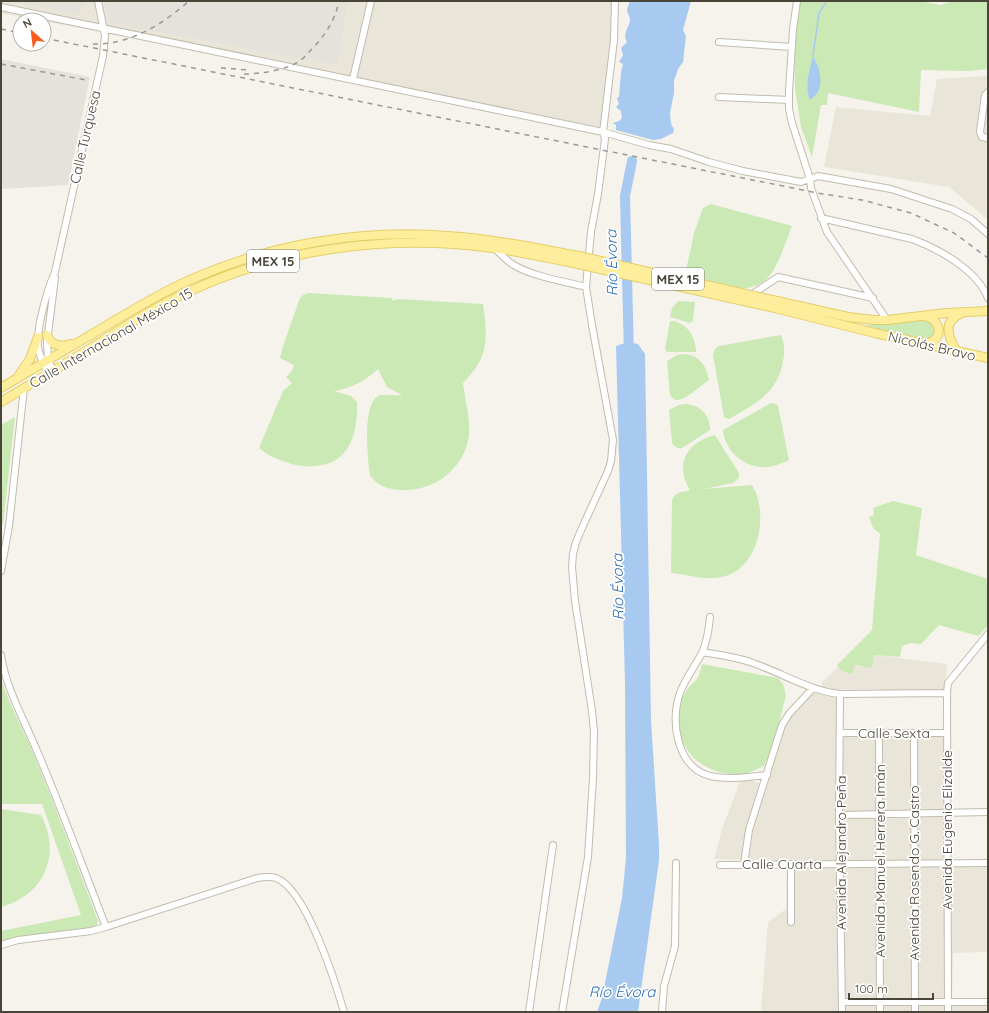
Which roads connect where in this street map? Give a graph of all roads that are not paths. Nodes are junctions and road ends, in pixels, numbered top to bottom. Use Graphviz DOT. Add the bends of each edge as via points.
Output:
graph roads {
  1 [pos="98,1"];
  2 [pos="371,1"];
  3 [pos="615,1"];
  4 [pos="797,1"];
  5 [pos="1,8"];
  6 [pos="104,28"];
  7 [pos="719,42"];
  8 [pos="792,47"];
  9 [pos="353,79"];
  10 [pos="988,92"];
  11 [pos="719,97"];
  12 [pos="789,100"];
  13 [pos="603,132"];
  14 [pos="988,138"];
  15 [pos="810,179"];
  16 [pos="821,218"];
  17 [pos="988,234"];
  18 [pos="494,248"];
  19 [pos="579,260"];
  20 [pos="55,272"];
  21 [pos="586,287"];
  22 [pos="751,295"];
  23 [pos="873,298"];
  24 [pos="988,298"];
  25 [pos="776,305"];
  26 [pos="988,311"];
  27 [pos="962,312"];
  28 [pos="924,316"];
  29 [pos="887,320"];
  30 [pos="47,335"];
  31 [pos="38,337"];
  32 [pos="81,341"];
  33 [pos="926,344"];
  34 [pos="956,351"];
  35 [pos="988,358"];
  36 [pos="45,361"];
  37 [pos="51,372"];
  38 [pos="17,378"];
  39 [pos="1,388"];
  40 [pos="24,388"];
  41 [pos="1,402"];
  42 [pos="1,571"];
  43 [pos="710,617"];
  44 [pos="988,634"];
  45 [pos="702,652"];
  46 [pos="1,655"];
  47 [pos="814,688"];
  48 [pos="947,693"];
  49 [pos="840,694"];
  50 [pos="914,733"];
  51 [pos="947,733"];
  52 [pos="841,734"];
  53 [pos="879,734"];
  54 [pos="767,775"];
  55 [pos="988,812"];
  56 [pos="947,813"];
  57 [pos="880,814"];
  58 [pos="914,814"];
  59 [pos="839,815"];
  60 [pos="552,845"];
  61 [pos="676,863"];
  62 [pos="914,863"];
  63 [pos="948,863"];
  64 [pos="988,863"];
  65 [pos="744,864"];
  66 [pos="791,864"];
  67 [pos="840,864"];
  68 [pos="880,864"];
  69 [pos="720,865"];
  70 [pos="791,922"];
  71 [pos="106,927"];
  72 [pos="1,945"];
  73 [pos="842,1002"];
  74 [pos="880,1002"];
  75 [pos="915,1002"];
  76 [pos="948,1002"];
  77 [pos="988,1002"];
  78 [pos="344,1012"];
  79 [pos="529,1012"];
  80 [pos="562,1012"];
  81 [pos="662,1012"];
  82 [pos="842,1012"];
  83 [pos="880,1012"];
  84 [pos="915,1012"];
  85 [pos="948,1012"];
  1 -- 6 [label="street, Calle Turquesa"];
  2 -- 9 [label="street"];
  3 -- 13 [label="street" via="614,40"];
  4 -- 8 [label="street"];
  5 -- 6 [label="street"];
  6 -- 9 [label="street" via="277,66"];
  6 -- 20 [label="street, Calle Turquesa" via="103,56"];
  7 -- 8 [label="street"];
  8 -- 12 [label="street"];
  9 -- 13 [label="street"];
  10 -- 14 [label="street" via="985,95 980,132"];
  11 -- 12 [label="street"];
  12 -- 15 [label="street" via="792,123"];
  13 -- 15 [label="street" via="743,171 801,182"];
  13 -- 21 [label="street" via="605,139 591,232"];
  15 -- 16 [label="street"];
  15 -- 17 [label="street" via="818,176 909,194 952,209"];
  16 -- 23 [label="street" via="831,238"];
  16 -- 24 [label="street" via="912,239 932,248 976,278"];
  18 -- 19 [label="main road, Calle Internacional México 15 / MEX 15"];
  18 -- 21 [label="street" via="520,268"];
  18 -- 37 [label="main road, Calle Internacional México 15 / MEX 15" via="441,243 381,244 324,250 272,261 230,274 187,292"];
  19 -- 22 [label="main road, MEX 15, bridge"];
  19 -- 25 [label="main road, MEX 15, bridge"];
  19 -- 32 [label="main road, Calle Internacional México 15 / MEX 15" via="497,241 448,236 393,234 330,239 268,253 210,271 159,295"];
  20 -- 30 [label="street, Calle Turquesa"];
  20 -- 31 [label="street, Calle Turquesa" via="47,294"];
  21 -- 80 [label="street" via="613,450 608,471 573,554 575,601 594,731 594,778 588,857"];
  22 -- 23 [label="street" via="778,277"];
  22 -- 25 [label="main road, MEX 15, bridge"];
  23 -- 29 [label="street"];
  25 -- 29 [label="main road, MEX 15" via="848,317"];
  25 -- 33 [label="main road, Nicolás Bravo / MEX 15" via="875,333"];
  26 -- 27 [label="main road, MEX 15"];
  27 -- 28 [label="main road, MEX 15"];
  27 -- 34 [label="main road" via="953,318 949,326 949,336"];
  28 -- 29 [label="main road, MEX 15"];
  28 -- 33 [label="main road" via="934,320 939,329 938,337"];
  30 -- 32 [label="main road" via="52,343 62,346"];
  30 -- 36 [label="street, Calle Turquesa"];
  31 -- 36 [label="street, Calle Turquesa" via="39,353"];
  31 -- 38 [label="main road" via="30,359"];
  32 -- 36 [label="main road, Calle Internacional México 15 / MEX 15"];
  33 -- 34 [label="main road, Nicolás Bravo / MEX 15"];
  34 -- 35 [label="main road, Nicolás Bravo / MEX 15"];
  36 -- 37 [label="street, Calle Turquesa"];
  36 -- 38 [label="main road, Calle Internacional México 15 / MEX 15"];
  37 -- 40 [label="main road, Calle Internacional México 15 / MEX 15"];
  38 -- 39 [label="main road, Calle Internacional México 15 / MEX 15"];
  40 -- 41 [label="main road, Calle Internacional México 15 / MEX 15"];
  40 -- 42 [label="street" via="9,526"];
  43 -- 45 [label="street"];
  44 -- 48 [label="street, Avenida Eugenio Elizalde" via="948,683"];
  45 -- 47 [label="street" via="752,662"];
  45 -- 54 [label="street" via="681,691 676,710 676,733 682,751 696,769 709,775 731,778"];
  46 -- 71 [label="street" via="8,686 37,750"];
  47 -- 49 [label="street"];
  47 -- 54 [label="street" via="784,720"];
  48 -- 49 [label="street"];
  48 -- 51 [label="street, Avenida Eugenio Elizalde"];
  49 -- 52 [label="street, Avenida Alejandro Peña"];
  50 -- 51 [label="street, Calle Sexta"];
  50 -- 53 [label="street, Calle Sexta"];
  50 -- 58 [label="street, Avenida Rosendo G. Castro"];
  51 -- 56 [label="street, Avenida Eugenio Elizalde"];
  52 -- 53 [label="street, Calle Sexta"];
  52 -- 59 [label="street, Avenida Alejandro Peña"];
  53 -- 57 [label="street, Avenida Manuel Herrera Imán"];
  54 -- 65 [label="street" via="749,830"];
  55 -- 56 [label="street"];
  56 -- 58 [label="street"];
  56 -- 63 [label="street, Avenida Eugenio Elizalde"];
  57 -- 58 [label="street"];
  57 -- 59 [label="street"];
  57 -- 68 [label="street, Avenida Manuel Herrera Imán"];
  58 -- 62 [label="street, Avenida Rosendo G. Castro"];
  59 -- 67 [label="street, Avenida Alejandro Peña"];
  60 -- 79 [label="street"];
  61 -- 81 [label="street" via="675,946 664,986"];
  62 -- 63 [label="street, Calle Cuarta"];
  62 -- 68 [label="street, Calle Cuarta"];
  62 -- 75 [label="street, Avenida Rosendo G. Castro"];
  63 -- 64 [label="street, Calle Cuarta"];
  63 -- 76 [label="street, Avenida Eugenio Elizalde"];
  65 -- 66 [label="street, Calle Cuarta"];
  65 -- 69 [label="street, Calle Cuarta"];
  66 -- 67 [label="street, Calle Cuarta"];
  66 -- 70 [label="street"];
  67 -- 68 [label="street, Calle Cuarta"];
  67 -- 73 [label="street, Avenida Alejandro Peña"];
  68 -- 74 [label="street, Avenida Manuel Herrera Imán"];
  71 -- 72 [label="street" via="18,940"];
  71 -- 78 [label="street" via="257,878 276,878 285,884 307,914"];
  73 -- 74 [label="street"];
  73 -- 82 [label="street, Avenida Alejandro Peña"];
  74 -- 75 [label="street"];
  74 -- 83 [label="street, Avenida Manuel Herrera Imán"];
  75 -- 76 [label="street"];
  75 -- 84 [label="street, Avenida Rosendo G. Castro"];
  76 -- 77 [label="street"];
  76 -- 85 [label="street, Avenida Eugenio Elizalde"];
}
